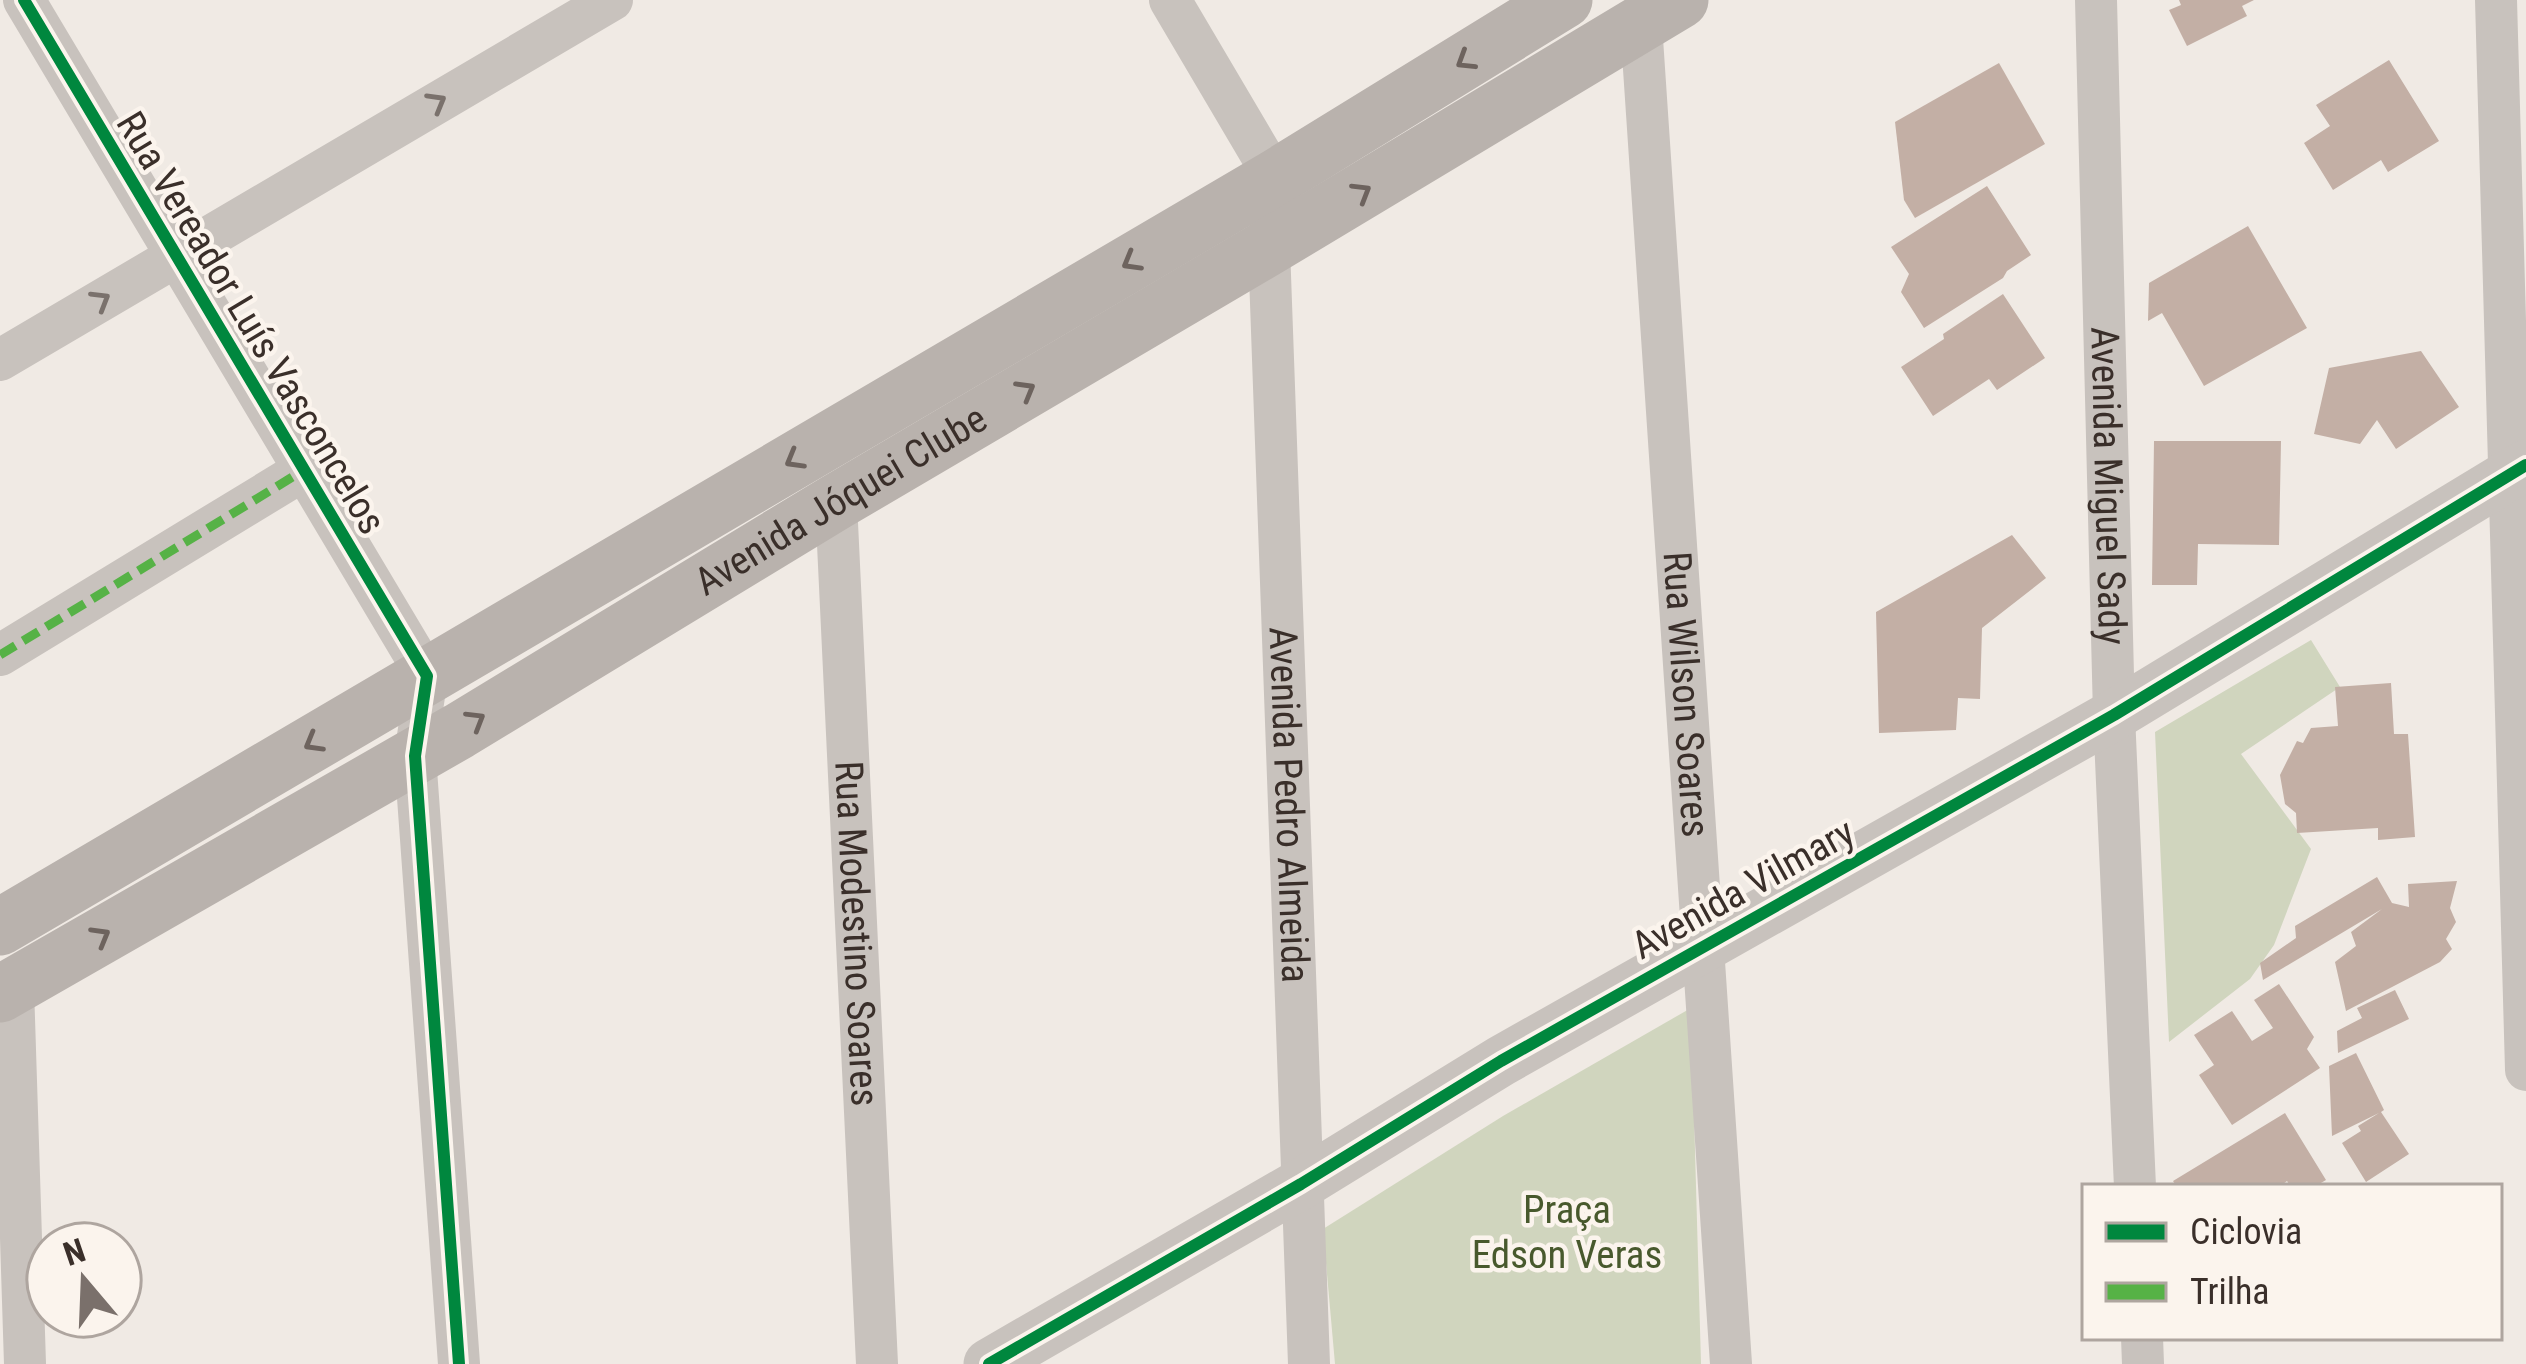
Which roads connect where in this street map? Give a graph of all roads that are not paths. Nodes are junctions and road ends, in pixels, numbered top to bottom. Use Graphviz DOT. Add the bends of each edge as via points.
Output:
graph roads {
  1 [pos="23,0"];
  2 [pos="612,0"];
  3 [pos="1170,0"];
  4 [pos="1564,0"];
  5 [pos="2096,0"];
  6 [pos="2497,0"];
  7 [pos="1660,12"];
  8 [pos="1275,178"];
  9 [pos="1269,247"];
  10 [pos="176,255"];
  11 [pos="0,359"];
  12 [pos="304,470"];
  13 [pos="2518,470"];
  14 [pos="836,502"];
  15 [pos="0,656"];
  16 [pos="427,676"];
  17 [pos="2114,715"];
  18 [pos="415,756"];
  19 [pos="0,927"];
  20 [pos="1705,944"];
  21 [pos="6,991"];
  22 [pos="2526,1070"];
  23 [pos="1301,1184"];
  24 [pos="2135,1184"];
  25 [pos="25,1364"];
  26 [pos="460,1364"];
  27 [pos="877,1364"];
  28 [pos="988,1364"];
  29 [pos="1309,1364"];
  30 [pos="1731,1364"];
  1 -- 10 [label="street, Rua Vereador Luís Vasconcelos"];
  10 -- 2 [label="street, one-way"];
  3 -- 8 [label="street"];
  4 -- 8 [label="main road, Avenida Jóquei Clube, one-way"];
  5 -- 17 [label="street, Avenida Miguel Sady"];
  6 -- 13 [label="street"];
  9 -- 7 [label="main road, Avenida Jóquei Clube, one-way"];
  7 -- 20 [label="street, Rua Wilson Soares"];
  8 -- 9 [label="street, Avenida Pedro Almeida"];
  8 -- 16 [label="main road, Avenida Jóquei Clube, one-way"];
  14 -- 9 [label="main road, Avenida Jóquei Clube, one-way"];
  9 -- 23 [label="street, Avenida Pedro Almeida"];
  11 -- 10 [label="street, one-way"];
  10 -- 12 [label="street, Rua Vereador Luís Vasconcelos"];
  12 -- 15 [label="street"];
  12 -- 16 [label="street, Rua Vereador Luís Vasconcelos"];
  13 -- 17 [label="street, Avenida Vilmary"];
  13 -- 22 [label="street"];
  18 -- 14 [label="main road, Avenida Jóquei Clube, one-way"];
  14 -- 27 [label="street, Rua Modestino Soares"];
  16 -- 18 [label="street"];
  16 -- 19 [label="main road, Avenida Jóquei Clube, one-way"];
  17 -- 20 [label="street, Avenida Vilmary"];
  17 -- 24 [label="street, Avenida Miguel Sady"];
  21 -- 18 [label="main road, Avenida Jóquei Clube, one-way"];
  18 -- 26 [label="street"];
  20 -- 23 [label="street, Avenida Vilmary"];
  20 -- 30 [label="street, Rua Wilson Soares"];
  21 -- 25 [label="street"];
  23 -- 28 [label="street, Avenida Vilmary"];
  23 -- 29 [label="street, Avenida Pedro Almeida"];
}
